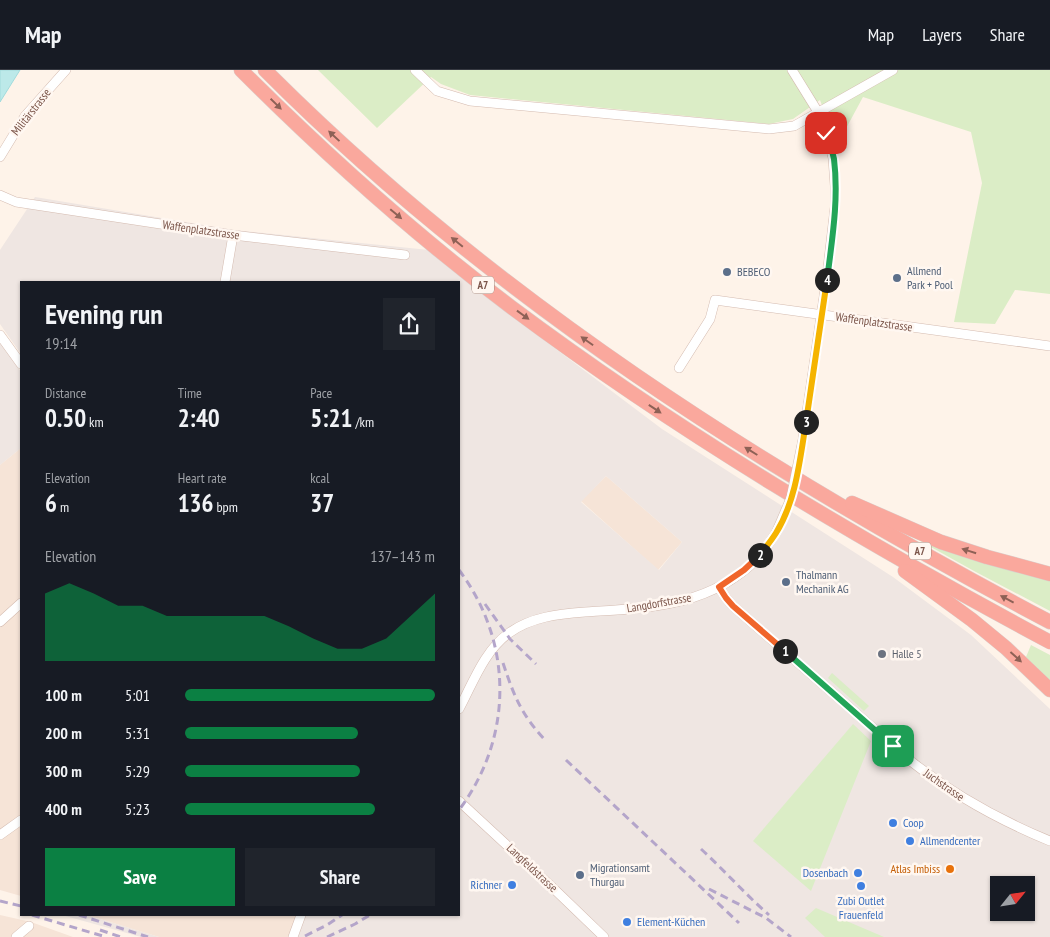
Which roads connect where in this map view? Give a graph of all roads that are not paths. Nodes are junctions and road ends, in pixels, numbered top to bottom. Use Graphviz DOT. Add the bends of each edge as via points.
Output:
graph roads {
  1 [pos="66,70"];
  2 [pos="241,70"];
  3 [pos="265,70"];
  4 [pos="415,70"];
  5 [pos="792,70"];
  6 [pos="893,70"];
  7 [pos="818,112"];
  8 [pos="0,157"];
  9 [pos="0,195"];
  10 [pos="233,235"];
  11 [pos="405,255"];
  12 [pos="225,281"];
  13 [pos="821,315"];
  14 [pos="0,335"];
  15 [pos="1050,346"];
  16 [pos="20,363"];
  17 [pos="679,368"];
  18 [pos="792,476"];
  19 [pos="837,523"];
  20 [pos="1050,574"];
  21 [pos="719,587"];
  22 [pos="20,604"];
  23 [pos="0,622"];
  24 [pos="1050,622"];
  25 [pos="1050,642"];
  26 [pos="1050,690"];
  27 [pos="460,707"];
  28 [pos="460,803"];
  29 [pos="20,821"];
  30 [pos="0,835"];
  31 [pos="1050,841"];
  32 [pos="301,916"];
  33 [pos="29,926"];
  34 [pos="16,937"];
  35 [pos="292,937"];
  36 [pos="604,937"];
  1 -- 8 [label="street, Militärstrasse" via="25,116"];
  2 -- 19 [label="highway, A7, one-way" via="376,197 510,306 678,425"];
  18 -- 3 [label="highway, A7, one-way" via="626,369 515,288 363,163"];
  4 -- 7 [label="street" via="438,91 470,101 770,129 794,126"];
  5 -- 7 [label="street, Langdorfstrasse"];
  6 -- 7 [label="street"];
  7 -- 13 [label="street, Langdorfstrasse" via="834,158 835,186 832,241"];
  9 -- 10 [label="street, Waffenplatzstrasse" via="16,202"];
  10 -- 11 [label="street, Waffenplatzstrasse"];
  10 -- 12 [label="street"];
  13 -- 15 [label="street, Waffenplatzstrasse"];
  13 -- 17 [label="street, Waffenplatzstrasse" via="715,300 710,319"];
  13 -- 21 [label="street, Langdorfstrasse, bridge" via="791,498 776,533 754,561"];
  14 -- 16 [label="street"];
  20 -- 18 [label="highway, A7, one-way" via="934,539"];
  24 -- 18 [label="highway, A7, one-way" via="918,551"];
  19 -- 25 [label="highway, A7"];
  19 -- 26 [label="highway, A7, one-way" via="972,620"];
  21 -- 27 [label="street, Langdorfstrasse" via="673,603 555,615 525,623 493,648"];
  21 -- 31 [label="street, Juchstrasse" via="738,610 940,784 991,815"];
  22 -- 23 [label="street"];
  28 -- 36 [label="street, Langfeldstrasse"];
  29 -- 30 [label="street"];
  32 -- 35 [label="street"];
  33 -- 34 [label="street"];
}
